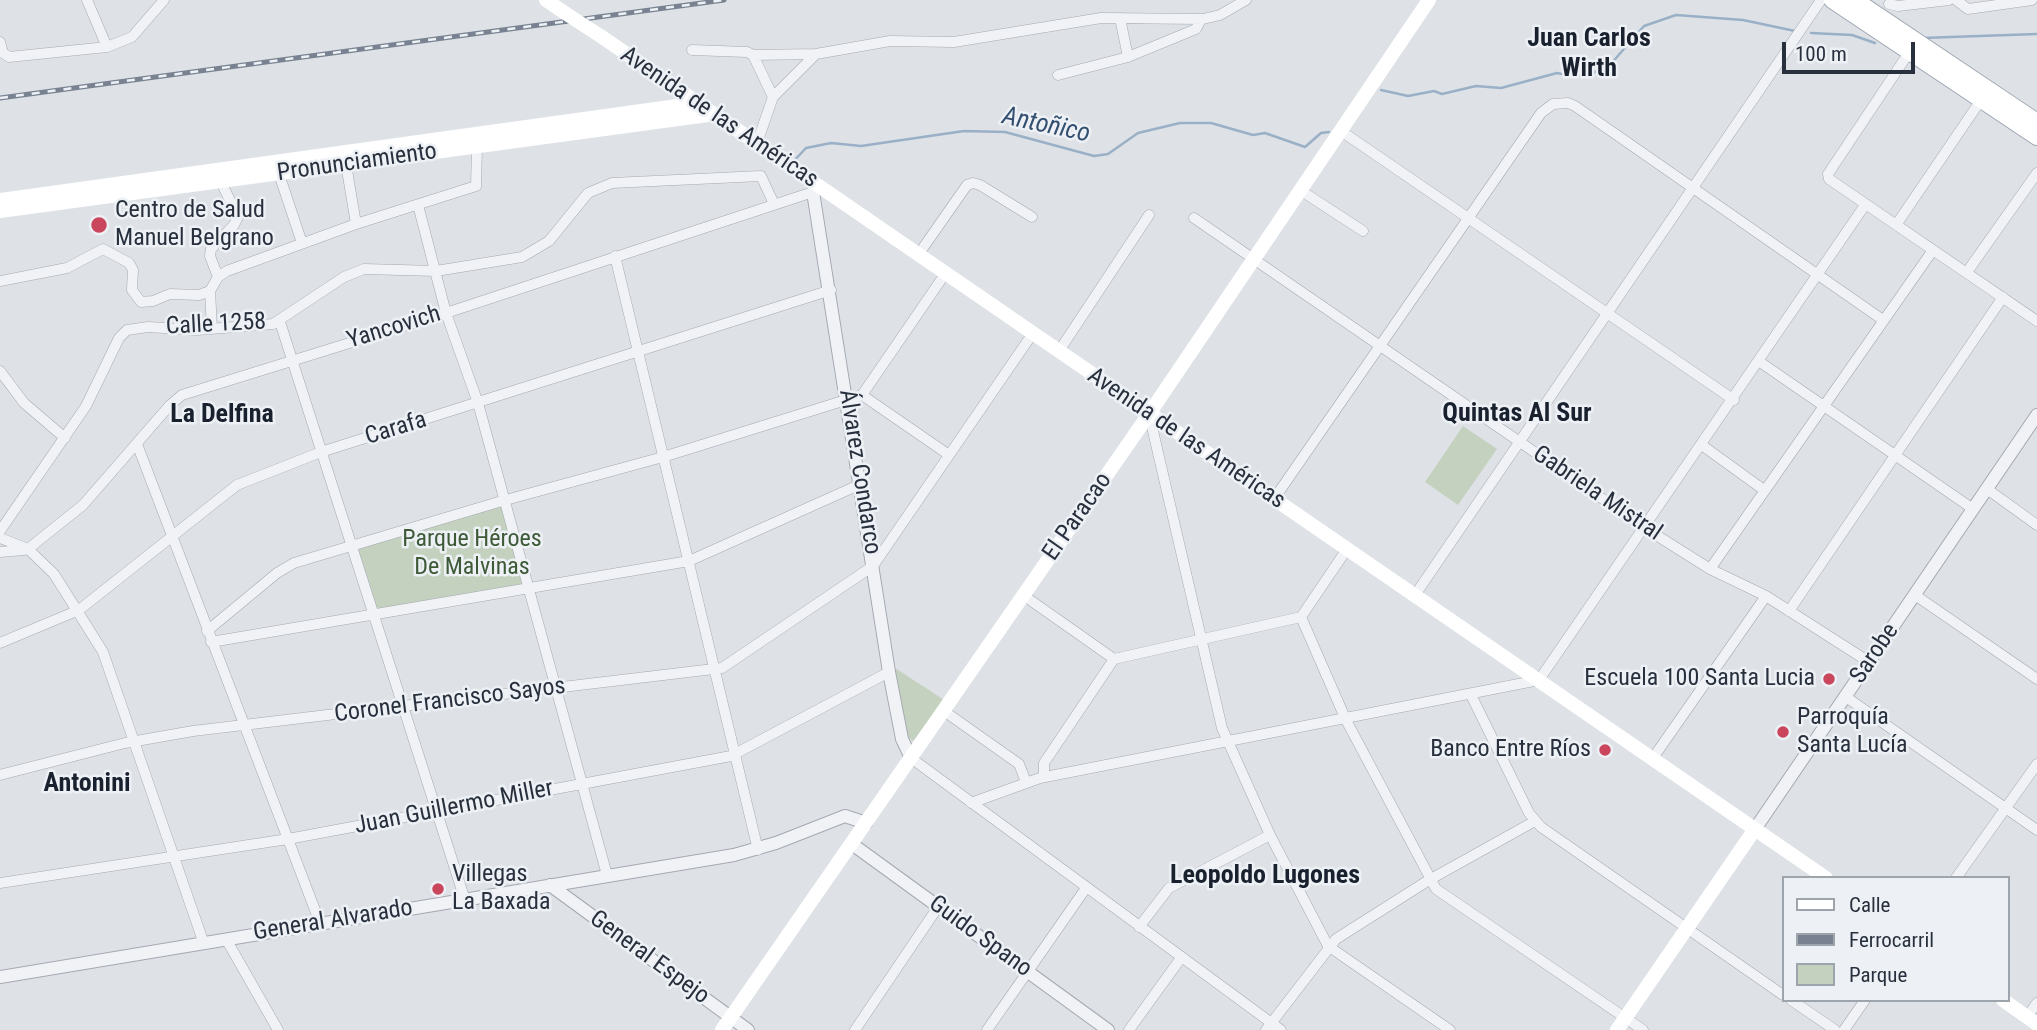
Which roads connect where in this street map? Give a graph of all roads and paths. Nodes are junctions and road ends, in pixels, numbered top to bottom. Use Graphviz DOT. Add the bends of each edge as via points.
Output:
graph roads {
  1 [pos="87,0"];
  2 [pos="164,0"];
  3 [pos="546,0"];
  4 [pos="1246,0"];
  5 [pos="1429,0"];
  6 [pos="1821,0"];
  7 [pos="1832,0"];
  8 [pos="1855,0"];
  9 [pos="1949,0"];
  10 [pos="1956,0"];
  11 [pos="2027,1"];
  12 [pos="1889,7"];
  13 [pos="1120,18"];
  14 [pos="1201,19"];
  15 [pos="0,42"];
  16 [pos="107,47"];
  17 [pos="692,50"];
  18 [pos="1910,51"];
  19 [pos="816,54"];
  20 [pos="753,55"];
  21 [pos="1128,57"];
  22 [pos="1058,75"];
  23 [pos="673,86"];
  24 [pos="773,97"];
  25 [pos="1981,100"];
  26 [pos="699,103"];
  27 [pos="656,111"];
  28 [pos="715,114"];
  29 [pos="2037,122"];
  30 [pos="1341,131"];
  31 [pos="2037,137"];
  32 [pos="757,143"];
  33 [pos="477,147"];
  34 [pos="346,164"];
  35 [pos="2037,173"];
  36 [pos="279,174"];
  37 [pos="221,182"];
  38 [pos="814,188"];
  39 [pos="1695,188"];
  40 [pos="1300,190"];
  41 [pos="0,200"];
  42 [pos="774,204"];
  43 [pos="418,205"];
  44 [pos="1865,205"];
  45 [pos="0,211"];
  46 [pos="1149,215"];
  47 [pos="1032,218"];
  48 [pos="1194,218"];
  49 [pos="1468,219"];
  50 [pos="356,224"];
  51 [pos="1896,225"];
  52 [pos="1363,231"];
  53 [pos="302,243"];
  54 [pos="1933,250"];
  55 [pos="918,255"];
  56 [pos="615,256"];
  57 [pos="1254,259"];
  58 [pos="436,271"];
  59 [pos="1967,272"];
  60 [pos="945,274"];
  61 [pos="1819,274"];
  62 [pos="218,277"];
  63 [pos="0,281"];
  64 [pos="831,290"];
  65 [pos="210,291"];
  66 [pos="2003,298"];
  67 [pos="446,313"];
  68 [pos="1609,314"];
  69 [pos="1883,320"];
  70 [pos="2037,321"];
  71 [pos="280,322"];
  72 [pos="212,329"];
  73 [pos="1033,333"];
  74 [pos="1381,345"];
  75 [pos="1059,351"];
  76 [pos="639,352"];
  77 [pos="292,359"];
  78 [pos="1760,362"];
  79 [pos="0,371"];
  80 [pos="862,395"];
  81 [pos="848,400"];
  82 [pos="1734,400"];
  83 [pos="478,403"];
  84 [pos="1823,406"];
  85 [pos="1149,414"];
  86 [pos="2037,415"];
  87 [pos="65,438"];
  88 [pos="1520,441"];
  89 [pos="137,444"];
  90 [pos="1703,446"];
  91 [pos="321,452"];
  92 [pos="949,455"];
  93 [pos="663,457"];
  94 [pos="1896,457"];
  95 [pos="861,484"];
  96 [pos="1987,489"];
  97 [pos="1764,490"];
  98 [pos="1274,499"];
  99 [pos="502,501"];
  100 [pos="1973,509"];
  101 [pos="2037,525"];
  102 [pos="1645,528"];
  103 [pos="0,531"];
  104 [pos="170,536"];
  105 [pos="0,538"];
  106 [pos="349,545"];
  107 [pos="1347,549"];
  108 [pos="28,550"];
  109 [pos="0,552"];
  110 [pos="690,561"];
  111 [pos="873,566"];
  112 [pos="1710,569"];
  113 [pos="527,588"];
  114 [pos="1023,595"];
  115 [pos="1415,595"];
  116 [pos="1915,595"];
  117 [pos="1766,596"];
  118 [pos="79,610"];
  119 [pos="1789,611"];
  120 [pos="372,613"];
  121 [pos="1301,617"];
  122 [pos="207,631"];
  123 [pos="1203,639"];
  124 [pos="211,642"];
  125 [pos="0,643"];
  126 [pos="1114,659"];
  127 [pos="1869,662"];
  128 [pos="717,670"];
  129 [pos="889,673"];
  130 [pos="2037,679"];
  131 [pos="1539,680"];
  132 [pos="556,687"];
  133 [pos="1471,695"];
  134 [pos="1846,696"];
  135 [pos="403,708"];
  136 [pos="944,711"];
  137 [pos="1346,720"];
  138 [pos="242,725"];
  139 [pos="134,741"];
  140 [pos="1227,742"];
  141 [pos="736,754"];
  142 [pos="911,758"];
  143 [pos="1653,758"];
  144 [pos="2037,764"];
  145 [pos="0,775"];
  146 [pos="1044,777"];
  147 [pos="1026,782"];
  148 [pos="582,784"];
  149 [pos="971,803"];
  150 [pos="2006,808"];
  151 [pos="436,812"];
  152 [pos="1535,821"];
  153 [pos="866,823"];
  154 [pos="1755,829"];
  155 [pos="2037,830"];
  156 [pos="1270,835"];
  157 [pos="288,839"];
  158 [pos="852,844"];
  159 [pos="758,850"];
  160 [pos="176,858"];
  161 [pos="607,875"];
  162 [pos="1823,876"];
  163 [pos="1957,876"];
  164 [pos="1429,880"];
  165 [pos="0,883"];
  166 [pos="550,885"];
  167 [pos="1086,888"];
  168 [pos="465,900"];
  169 [pos="938,907"];
  170 [pos="320,923"];
  171 [pos="1139,927"];
  172 [pos="1686,928"];
  173 [pos="226,939"];
  174 [pos="203,942"];
  175 [pos="1328,946"];
  176 [pos="1181,958"];
  177 [pos="1028,971"];
  178 [pos="0,977"];
  179 [pos="1782,994"];
  180 [pos="1794,1002"];
  181 [pos="1865,1002"];
  182 [pos="2006,1002"];
  183 [pos="2037,1003"];
  184 [pos="1625,1017"];
  185 [pos="2032,1020"];
  186 [pos="726,1024"];
  187 [pos="1269,1026"];
  188 [pos="278,1030"];
  189 [pos="748,1030"];
  190 [pos="855,1030"];
  191 [pos="987,1030"];
  192 [pos="1108,1030"];
  193 [pos="1129,1030"];
  194 [pos="1281,1030"];
  195 [pos="1450,1030"];
  196 [pos="1617,1030"];
  197 [pos="1643,1030"];
  198 [pos="1835,1030"];
  199 [pos="1844,1030"];
  1 -- 16 [label="street"];
  2 -- 16 [label="street" via="132,37"];
  3 -- 23 [label="main road, Avenida de las Américas, bridge"];
  4 -- 14 [label="street" via="1220,15"];
  5 -- 30 [label="main road, El Paracao"];
  6 -- 39 [label="street"];
  7 -- 18 [label="main road"];
  8 -- 12 [label="main road"];
  9 -- 12 [label="street"];
  10 -- 11 [label="street" via="1968,9"];
  12 -- 29 [label="main road" via="1900,31"];
  13 -- 14 [label="street"];
  13 -- 19 [label="street" via="954,42 890,41"];
  13 -- 21 [label="street"];
  14 -- 21 [label="street" via="1196,29"];
  15 -- 16 [label="street" via="5,56"];
  17 -- 20 [label="street"];
  18 -- 25 [label="main road"];
  18 -- 44 [label="street" via="1828,174"];
  19 -- 20 [label="street"];
  19 -- 24 [label="street"];
  20 -- 24 [label="street"];
  21 -- 22 [label="street"];
  23 -- 26 [label="main road, Avenida de las Américas"];
  23 -- 27 [label="main road"];
  24 -- 32 [label="street"];
  25 -- 31 [label="main road"];
  25 -- 51 [label="street"];
  26 -- 27 [label="main road, Pronunciamiento"];
  26 -- 28 [label="main road, Avenida de las Américas"];
  27 -- 41 [label="main road, Pronunciamiento"];
  28 -- 32 [label="main road, Avenida de las Américas"];
  28 -- 33 [label="main road, Pronunciamiento"];
  30 -- 40 [label="main road, El Paracao"];
  30 -- 49 [label="street"];
  32 -- 38 [label="main road, Avenida de las Américas"];
  33 -- 34 [label="main road, Pronunciamiento"];
  33 -- 43 [label="street" via="476,186"];
  34 -- 36 [label="main road, Pronunciamiento"];
  34 -- 50 [label="street"];
  35 -- 59 [label="street"];
  36 -- 37 [label="main road, Pronunciamiento"];
  36 -- 53 [label="street"];
  37 -- 45 [label="main road, Pronunciamiento"];
  37 -- 62 [label="street" via="238,217 211,249 209,256"];
  38 -- 42 [label="street, Yancovich"];
  38 -- 55 [label="main road, Avenida de las Américas"];
  38 -- 64 [label="street, Álvarez Condarco"];
  39 -- 49 [label="street" via="1575,106 1553,104 1541,113"];
  39 -- 61 [label="street"];
  39 -- 68 [label="street"];
  40 -- 52 [label="street"];
  40 -- 57 [label="main road, El Paracao"];
  42 -- 56 [label="street, Yancovich"];
  42 -- 58 [label="street, Calle 1258" via="761,176 612,183 588,193 549,241 534,251 504,262"];
  43 -- 50 [label="street"];
  43 -- 58 [label="street"];
  44 -- 51 [label="street"];
  44 -- 61 [label="street"];
  46 -- 75 [label="street"];
  47 -- 55 [label="street" via="973,183"];
  48 -- 57 [label="street, Gabriela Mistral"];
  49 -- 68 [label="street"];
  49 -- 74 [label="street"];
  50 -- 53 [label="street"];
  51 -- 54 [label="street"];
  53 -- 62 [label="street"];
  54 -- 59 [label="street"];
  54 -- 69 [label="street"];
  55 -- 60 [label="main road, Avenida de las Américas"];
  56 -- 67 [label="street, Yancovich"];
  56 -- 76 [label="street"];
  57 -- 74 [label="street, Gabriela Mistral"];
  57 -- 85 [label="main road, El Paracao"];
  58 -- 67 [label="street"];
  58 -- 71 [label="street, Calle 1258" via="372,267 353,272"];
  59 -- 66 [label="street"];
  60 -- 73 [label="main road, Avenida de las Américas"];
  60 -- 80 [label="street"];
  61 -- 69 [label="street"];
  61 -- 78 [label="street"];
  62 -- 65 [label="street"];
  63 -- 65 [label="street" via="67,268 103,249 129,263 135,276 132,290 141,302"];
  64 -- 76 [label="street, Carafa"];
  64 -- 81 [label="street, Álvarez Condarco"];
  65 -- 72 [label="street"];
  66 -- 70 [label="street"];
  66 -- 94 [label="street"];
  67 -- 77 [label="street, Yancovich"];
  67 -- 83 [label="street"];
  68 -- 82 [label="street"];
  68 -- 88 [label="street"];
  69 -- 84 [label="street"];
  71 -- 72 [label="street, Calle 1258"];
  71 -- 77 [label="street"];
  72 -- 87 [label="street, Calle 1258" via="127,330"];
  73 -- 75 [label="main road, Avenida de las Américas"];
  73 -- 92 [label="street, Coronel Francisco Sayos"];
  74 -- 88 [label="street, Gabriela Mistral"];
  74 -- 98 [label="street"];
  75 -- 85 [label="main road, Avenida de las Américas"];
  76 -- 83 [label="street, Carafa"];
  76 -- 93 [label="street"];
  77 -- 89 [label="street, Yancovich" via="182,395"];
  77 -- 91 [label="street"];
  78 -- 82 [label="street"];
  78 -- 84 [label="street"];
  79 -- 87 [label="street" via="24,403"];
  80 -- 81 [label="street"];
  80 -- 92 [label="street"];
  81 -- 93 [label="street"];
  81 -- 95 [label="street, Álvarez Condarco"];
  82 -- 90 [label="street"];
  83 -- 91 [label="street, Carafa"];
  83 -- 99 [label="street"];
  84 -- 94 [label="street"];
  84 -- 97 [label="street"];
  85 -- 98 [label="main road, Avenida de las Américas"];
  85 -- 114 [label="main road, El Paracao"];
  85 -- 123 [label="street"];
  86 -- 96 [label="street, Sarobe"];
  87 -- 103 [label="street, Calle 1258"];
  88 -- 102 [label="street, Gabriela Mistral"];
  88 -- 115 [label="street"];
  89 -- 104 [label="street"];
  89 -- 108 [label="street, Yancovich" via="83,505"];
  90 -- 97 [label="street"];
  90 -- 102 [label="street"];
  91 -- 104 [label="street, Carafa" via="237,485"];
  91 -- 106 [label="street"];
  92 -- 111 [label="street, Coronel Francisco Sayos"];
  93 -- 99 [label="street"];
  93 -- 110 [label="street"];
  94 -- 100 [label="street"];
  94 -- 119 [label="street"];
  95 -- 110 [label="street"];
  95 -- 111 [label="street, Álvarez Condarco"];
  96 -- 100 [label="street, Sarobe"];
  96 -- 101 [label="street"];
  97 -- 112 [label="street"];
  98 -- 107 [label="main road, Avenida de las Américas"];
  99 -- 106 [label="street"];
  99 -- 113 [label="street"];
  100 -- 116 [label="street, Sarobe"];
  102 -- 112 [label="street, Gabriela Mistral"];
  102 -- 131 [label="street"];
  104 -- 118 [label="street, Carafa"];
  104 -- 122 [label="street"];
  105 -- 108 [label="street"];
  106 -- 120 [label="street"];
  106 -- 122 [label="street" via="285,567"];
  107 -- 115 [label="main road, Avenida de las Américas"];
  107 -- 121 [label="street"];
  108 -- 109 [label="street"];
  108 -- 118 [label="street" via="54,573"];
  110 -- 113 [label="street"];
  110 -- 128 [label="street"];
  111 -- 128 [label="street, Coronel Francisco Sayos"];
  111 -- 129 [label="street, Álvarez Condarco"];
  112 -- 117 [label="street, Gabriela Mistral"];
  113 -- 120 [label="street"];
  113 -- 132 [label="street"];
  114 -- 126 [label="street"];
  114 -- 136 [label="main road, El Paracao"];
  115 -- 131 [label="main road, Avenida de las Américas"];
  116 -- 127 [label="street, Sarobe"];
  116 -- 130 [label="street"];
  117 -- 119 [label="street, Gabriela Mistral"];
  117 -- 143 [label="street"];
  118 -- 125 [label="street, Carafa"];
  118 -- 139 [label="street" via="108,663"];
  119 -- 127 [label="street, Gabriela Mistral"];
  120 -- 124 [label="street"];
  120 -- 135 [label="street"];
  121 -- 123 [label="street"];
  121 -- 137 [label="street"];
  122 -- 124 [label="street"];
  123 -- 126 [label="street"];
  123 -- 140 [label="street"];
  124 -- 138 [label="street"];
  126 -- 146 [label="street" via="1044,764"];
  127 -- 134 [label="street, Sarobe"];
  128 -- 132 [label="street, Coronel Francisco Sayos"];
  128 -- 141 [label="street"];
  129 -- 141 [label="street, Juan Guillermo Miller"];
  129 -- 142 [label="street, Álvarez Condarco" via="902,739"];
  131 -- 133 [label="street"];
  131 -- 143 [label="main road, Avenida de las Américas"];
  132 -- 135 [label="street, Coronel Francisco Sayos"];
  132 -- 148 [label="street"];
  133 -- 137 [label="street"];
  133 -- 152 [label="street"];
  134 -- 150 [label="street"];
  134 -- 154 [label="street, Sarobe"];
  135 -- 138 [label="street, Coronel Francisco Sayos"];
  135 -- 151 [label="street"];
  136 -- 142 [label="main road, El Paracao"];
  136 -- 147 [label="street" via="1020,764"];
  137 -- 140 [label="street"];
  137 -- 164 [label="street"];
  138 -- 139 [label="street, Coronel Francisco Sayos"];
  138 -- 157 [label="street"];
  139 -- 145 [label="street, Coronel Francisco Sayos"];
  139 -- 160 [label="street"];
  140 -- 146 [label="street"];
  140 -- 156 [label="street"];
  141 -- 148 [label="street, Juan Guillermo Miller"];
  141 -- 159 [label="street"];
  142 -- 149 [label="street"];
  142 -- 153 [label="main road, El Paracao"];
  143 -- 154 [label="main road, Avenida de las Américas"];
  144 -- 150 [label="street"];
  146 -- 147 [label="street"];
  147 -- 149 [label="street"];
  148 -- 151 [label="street, Juan Guillermo Miller"];
  148 -- 161 [label="street"];
  149 -- 167 [label="street"];
  150 -- 155 [label="street"];
  150 -- 163 [label="street"];
  151 -- 157 [label="street, Juan Guillermo Miller"];
  151 -- 168 [label="street"];
  152 -- 164 [label="street"];
  152 -- 172 [label="street"];
  153 -- 158 [label="main road, El Paracao"];
  153 -- 159 [label="street, General Alvarado" via="845,816"];
  154 -- 162 [label="main road, Avenida de las Américas"];
  154 -- 172 [label="main road, Sarobe"];
  156 -- 171 [label="street" via="1169,888"];
  156 -- 175 [label="street"];
  157 -- 160 [label="street, Juan Guillermo Miller"];
  157 -- 170 [label="street"];
  158 -- 169 [label="street, Guido Spano"];
  158 -- 186 [label="main road, El Paracao"];
  159 -- 161 [label="street, General Alvarado"];
  160 -- 165 [label="street, Juan Guillermo Miller"];
  160 -- 174 [label="street"];
  161 -- 166 [label="street, General Alvarado"];
  164 -- 175 [label="street"];
  164 -- 184 [label="street" via="1445,896"];
  166 -- 168 [label="street, General Alvarado"];
  166 -- 186 [label="street, General Espejo"];
  167 -- 171 [label="street"];
  167 -- 177 [label="street"];
  168 -- 170 [label="street, General Alvarado"];
  169 -- 177 [label="street, Guido Spano"];
  169 -- 190 [label="street"];
  170 -- 173 [label="street, General Alvarado"];
  171 -- 176 [label="street"];
  172 -- 179 [label="street"];
  172 -- 184 [label="main road, Sarobe"];
  173 -- 174 [label="street, General Alvarado"];
  173 -- 188 [label="street"];
  174 -- 178 [label="street, General Alvarado"];
  175 -- 187 [label="street"];
  175 -- 195 [label="street"];
  176 -- 187 [label="street"];
  176 -- 193 [label="street"];
  177 -- 191 [label="street"];
  177 -- 192 [label="street, Guido Spano"];
  180 -- 198 [label="street"];
  181 -- 199 [label="street"];
  182 -- 185 [label="main road"];
  183 -- 185 [label="street"];
  184 -- 196 [label="main road, Sarobe"];
  184 -- 197 [label="street"];
  186 -- 189 [label="street, General Espejo"];
  187 -- 194 [label="street"];
}
